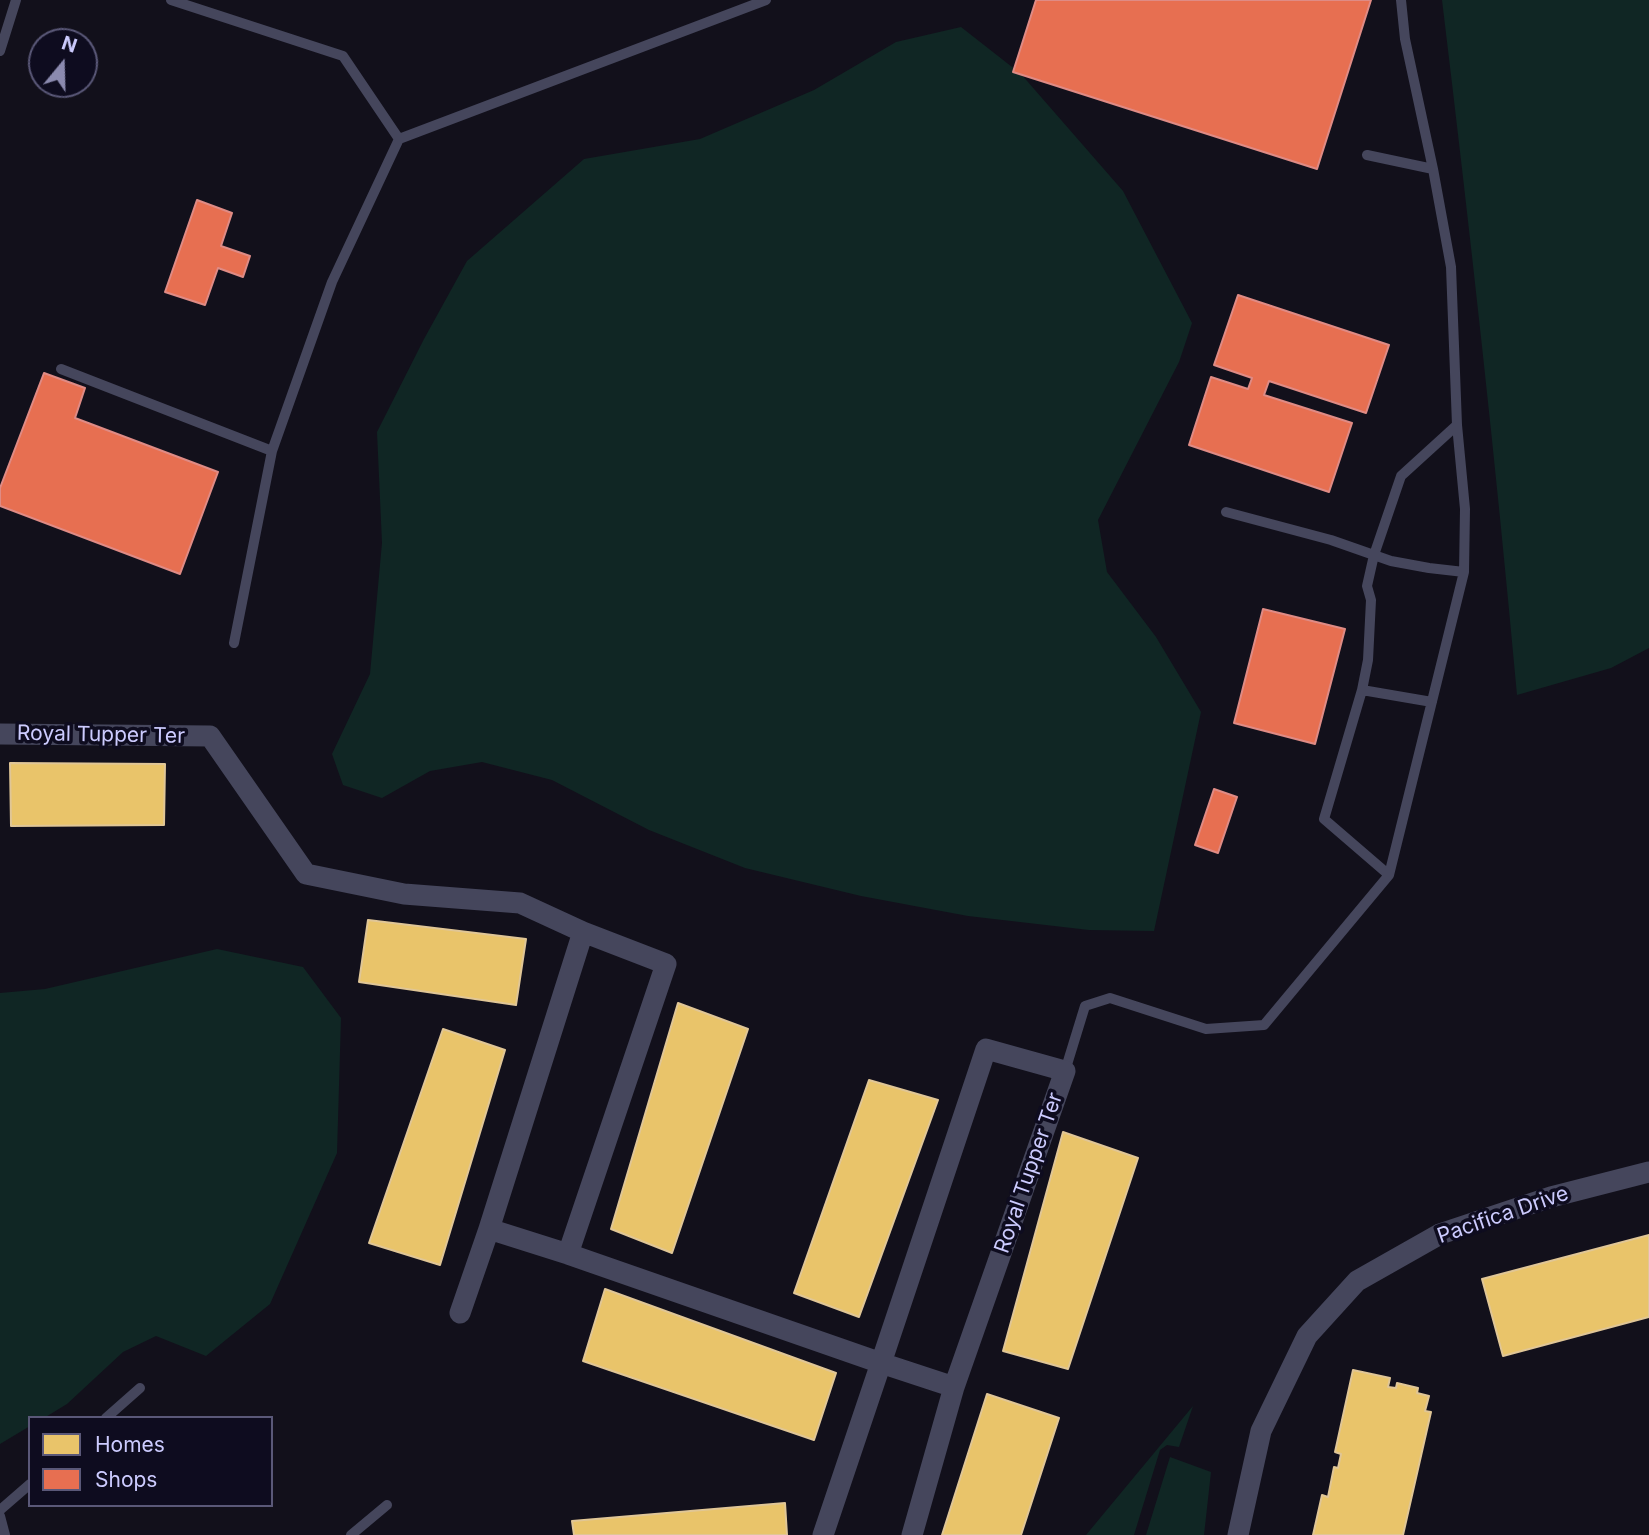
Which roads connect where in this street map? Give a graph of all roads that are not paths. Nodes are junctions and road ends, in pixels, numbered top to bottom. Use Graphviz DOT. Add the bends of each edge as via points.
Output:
graph roads {
  1 [pos="16,0"];
  2 [pos="171,0"];
  3 [pos="765,0"];
  4 [pos="1401,0"];
  5 [pos="0,51"];
  6 [pos="398,139"];
  7 [pos="1367,155"];
  8 [pos="1433,169"];
  9 [pos="61,369"];
  10 [pos="1457,425"];
  11 [pos="272,451"];
  12 [pos="1226,512"];
  13 [pos="1374,555"];
  14 [pos="1464,572"];
  15 [pos="234,643"];
  16 [pos="1362,690"];
  17 [pos="1432,702"];
  18 [pos="0,734"];
  19 [pos="1389,875"];
  20 [pos="583,932"];
  21 [pos="1065,1071"];
  22 [pos="1649,1171"];
  23 [pos="489,1229"];
  24 [pos="568,1254"];
  25 [pos="460,1313"];
  26 [pos="881,1363"];
  27 [pos="954,1387"];
  28 [pos="140,1388"];
  29 [pos="108,1416"];
  30 [pos="28,1486"];
  31 [pos="387,1505"];
  32 [pos="0,1510"];
  33 [pos="0,1516"];
  34 [pos="5,1535"];
  35 [pos="351,1535"];
  36 [pos="823,1535"];
  37 [pos="912,1535"];
  38 [pos="1238,1535"];
  1 -- 5 [label="lane"];
  2 -- 6 [label="lane" via="343,56"];
  3 -- 6 [label="lane"];
  4 -- 8 [label="lane"];
  6 -- 11 [label="lane" via="332,282"];
  7 -- 8 [label="lane"];
  8 -- 10 [label="lane" via="1451,267"];
  9 -- 11 [label="lane"];
  10 -- 13 [label="lane" via="1401,476"];
  10 -- 14 [label="lane" via="1465,509"];
  11 -- 15 [label="lane"];
  12 -- 13 [label="lane"];
  13 -- 14 [label="lane"];
  13 -- 16 [label="lane" via="1367,586 1371,600"];
  14 -- 17 [label="lane"];
  16 -- 17 [label="lane"];
  16 -- 19 [label="lane" via="1324,819"];
  17 -- 19 [label="lane"];
  18 -- 20 [label="street, Royal Tupper Ter" via="210,736 306,874 404,894 520,903"];
  19 -- 21 [label="lane" via="1264,1025 1206,1029 1110,998 1085,1006"];
  20 -- 23 [label="street"];
  20 -- 24 [label="street, Royal Tupper Ter" via="666,964"];
  21 -- 26 [label="street, Royal Tupper Ter" via="986,1049"];
  21 -- 27 [label="street, Royal Tupper Ter"];
  22 -- 38 [label="street, Pacifica Drive" via="1440,1234 1357,1281 1307,1336 1261,1431"];
  23 -- 24 [label="street"];
  23 -- 25 [label="street"];
  24 -- 26 [label="street"];
  26 -- 27 [label="street"];
  26 -- 36 [label="street, Royal Tupper Ter"];
  27 -- 37 [label="street, Royal Tupper Ter"];
  28 -- 29 [label="lane"];
  30 -- 32 [label="lane"];
  31 -- 35 [label="lane"];
  33 -- 34 [label="lane"];
}
